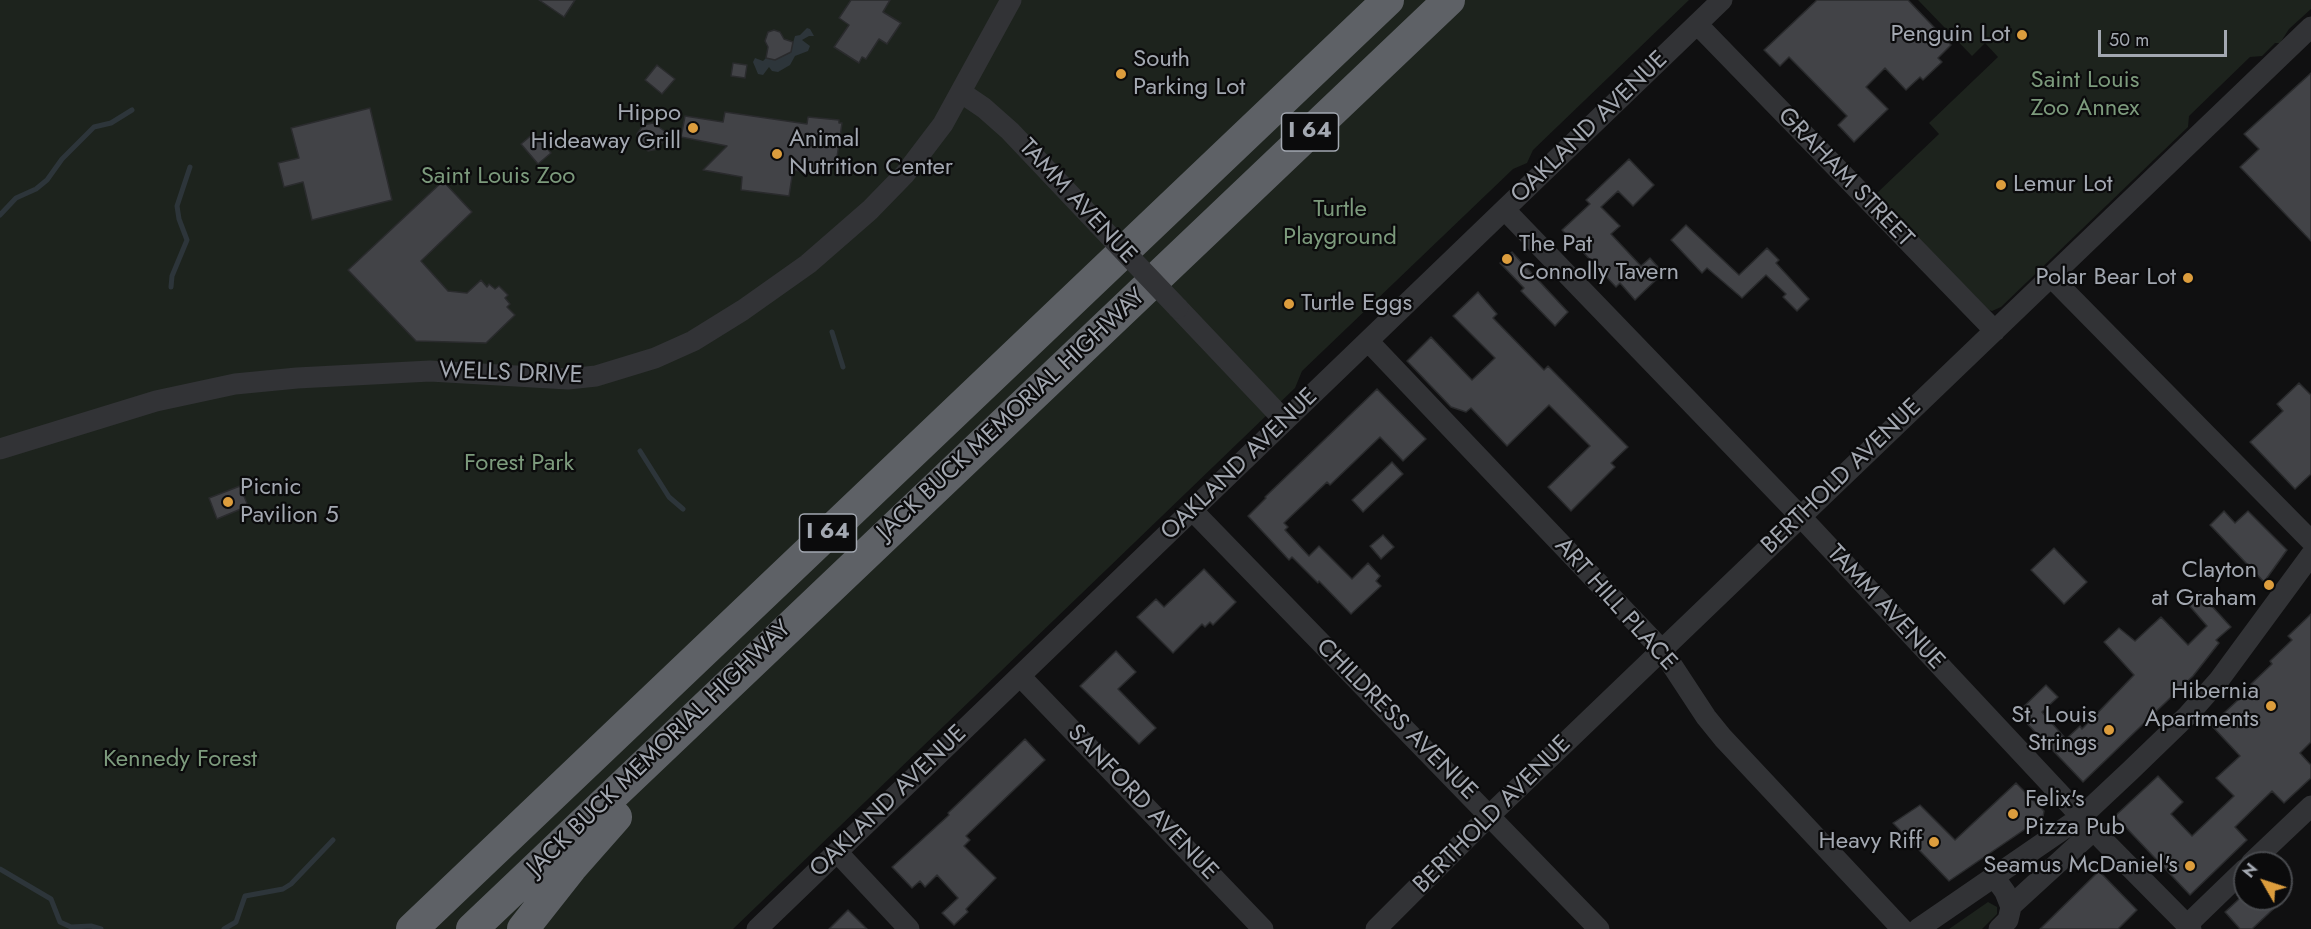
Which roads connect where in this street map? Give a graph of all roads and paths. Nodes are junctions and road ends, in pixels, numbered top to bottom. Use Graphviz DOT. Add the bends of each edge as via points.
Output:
graph roads {
  1 [pos="1011,0"];
  2 [pos="1388,0"];
  3 [pos="1449,0"];
  4 [pos="1473,0"];
  5 [pos="1722,0"];
  6 [pos="1697,24"];
  7 [pos="2311,27"];
  8 [pos="1413,34"];
  9 [pos="962,93"];
  10 [pos="1505,210"];
  11 [pos="2051,277"];
  12 [pos="1995,331"];
  13 [pos="1368,341"];
  14 [pos="1285,421"];
  15 [pos="0,449"];
  16 [pos="1192,510"];
  17 [pos="1800,518"];
  18 [pos="2311,541"];
  19 [pos="2311,555"];
  20 [pos="1662,650"];
  21 [pos="1020,676"];
  22 [pos="727,686"];
  23 [pos="2311,806"];
  24 [pos="1490,816"];
  25 [pos="2087,824"];
  26 [pos="2264,851"];
  27 [pos="837,852"];
  28 [pos="1995,878"];
  29 [pos="2233,881"];
  30 [pos="2011,906"];
  31 [pos="2189,927"];
  32 [pos="412,929"];
  33 [pos="472,929"];
  34 [pos="523,929"];
  35 [pos="757,929"];
  36 [pos="909,929"];
  37 [pos="1263,929"];
  38 [pos="1376,929"];
  39 [pos="1599,929"];
  40 [pos="1902,929"];
  41 [pos="1918,929"];
  42 [pos="1999,929"];
  1 -- 9 [label="street, WELLS DRIVE"];
  2 -- 32 [label="highway, JACK BUCK MEMORIAL HIGHWAY / I 64"];
  3 -- 8 [label="highway, JACK BUCK MEMORIAL HIGHWAY / I 64"];
  4 -- 8 [label="highway"];
  5 -- 6 [label="street, OAKLAND AVENUE"];
  6 -- 10 [label="street, OAKLAND AVENUE"];
  6 -- 12 [label="street, GRAHAM STREET"];
  7 -- 11 [label="street, BERTHOLD AVENUE"];
  8 -- 22 [label="highway, JACK BUCK MEMORIAL HIGHWAY / I 64"];
  9 -- 14 [label="street, TAMM AVENUE, bridge" via="1004,125"];
  9 -- 15 [label="street, WELLS DRIVE" via="916,160 849,231 743,310 693,341 655,358 596,376 568,378 430,371 235,384 156,401"];
  10 -- 13 [label="street, OAKLAND AVENUE"];
  10 -- 17 [label="street, TAMM AVENUE"];
  11 -- 12 [label="street, BERTHOLD AVENUE"];
  11 -- 18 [label="street"];
  12 -- 17 [label="street, BERTHOLD AVENUE"];
  13 -- 14 [label="street, OAKLAND AVENUE"];
  13 -- 20 [label="street, ART HILL PLACE"];
  14 -- 16 [label="street, OAKLAND AVENUE"];
  16 -- 21 [label="street, OAKLAND AVENUE"];
  16 -- 24 [label="street, CHILDRESS AVENUE"];
  17 -- 20 [label="street, BERTHOLD AVENUE"];
  17 -- 25 [label="street, TAMM AVENUE"];
  19 -- 25 [label="street" via="2205,696"];
  20 -- 24 [label="street, BERTHOLD AVENUE"];
  20 -- 40 [label="street, ART HILL PLACE" via="1724,738"];
  21 -- 27 [label="street, OAKLAND AVENUE"];
  21 -- 37 [label="street, SANFORD AVENUE"];
  22 -- 33 [label="highway, JACK BUCK MEMORIAL HIGHWAY / I 64"];
  22 -- 34 [label="highway" via="687,739 571,868"];
  23 -- 26 [label="street"];
  24 -- 38 [label="street, BERTHOLD AVENUE"];
  24 -- 39 [label="street, CHILDRESS AVENUE"];
  25 -- 28 [label="street"];
  25 -- 30 [label="street"];
  25 -- 31 [label="street, TAMM AVENUE"];
  27 -- 35 [label="street, OAKLAND AVENUE"];
  27 -- 36 [label="street"];
  28 -- 30 [label="street"];
  28 -- 41 [label="street"];
  29 -- 31 [label="street"];
  30 -- 42 [label="street" via="2008,920"];
}
